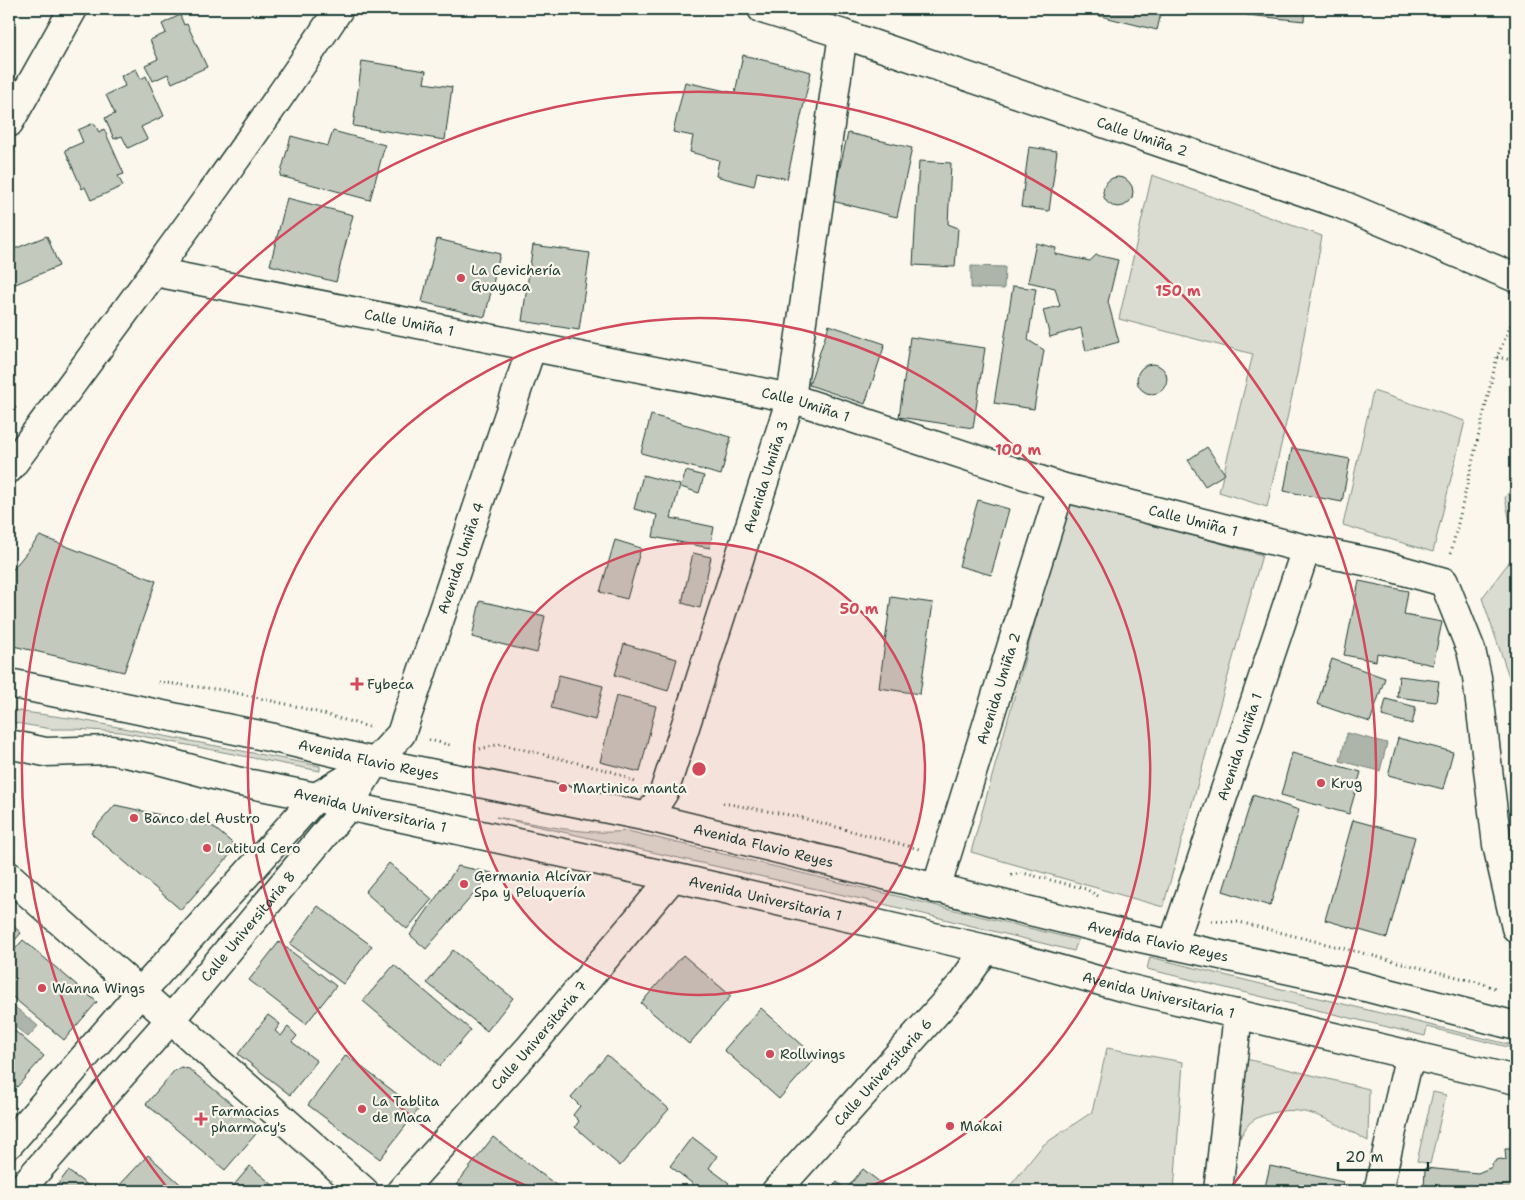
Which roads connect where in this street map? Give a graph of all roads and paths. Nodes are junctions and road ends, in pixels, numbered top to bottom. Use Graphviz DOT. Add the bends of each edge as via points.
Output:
graph roads {
  1 [pos="73,9"];
  2 [pos="339,9"];
  3 [pos="762,9"];
  4 [pos="843,34"];
  5 [pos="9,123"];
  6 [pos="154,272"];
  7 [pos="1516,278"];
  8 [pos="1516,313"];
  9 [pos="532,346"];
  10 [pos="1497,357"];
  11 [pos="1516,361"];
  12 [pos="791,398"];
  13 [pos="9,469"];
  14 [pos="1061,487"];
  15 [pos="1306,548"];
  16 [pos="1444,582"];
  17 [pos="9,683"];
  18 [pos="427,740"];
  19 [pos="9,744"];
  20 [pos="452,745"];
  21 [pos="469,749"];
  22 [pos="375,762"];
  23 [pos="641,785"];
  24 [pos="316,797"];
  25 [pos="718,802"];
  26 [pos="348,806"];
  27 [pos="648,817"];
  28 [pos="1506,845"];
  29 [pos="924,850"];
  30 [pos="9,876"];
  31 [pos="673,878"];
  32 [pos="936,889"];
  33 [pos="1516,928"];
  34 [pos="1173,945"];
  35 [pos="986,949"];
  36 [pos="140,993"];
  37 [pos="1238,1014"];
  38 [pos="172,1019"];
  39 [pos="1516,1026"];
  40 [pos="1410,1054"];
  41 [pos="1516,1080"];
  42 [pos="9,1144"];
  43 [pos="19,1191"];
  44 [pos="364,1191"];
  45 [pos="401,1191"];
  46 [pos="776,1191"];
  47 [pos="1218,1191"];
  48 [pos="1378,1191"];
  1 -- 5 [label="street"];
  2 -- 6 [label="street" via="288,86"];
  3 -- 4 [label="street, Calle Umiña 2"];
  4 -- 7 [label="street, Calle Umiña 2" via="1340,204"];
  4 -- 12 [label="street, Avenida Umiña 3"];
  6 -- 9 [label="street, Calle Umiña 1"];
  6 -- 13 [label="street"];
  8 -- 10 [label="path"];
  9 -- 12 [label="street, Calle Umiña 1"];
  9 -- 22 [label="street, Avenida Umiña 4" via="401,734"];
  10 -- 11 [label="path"];
  10 -- 16 [label="path"];
  12 -- 14 [label="street, Calle Umiña 1"];
  12 -- 27 [label="street, Avenida Umiña 3" via="664,792"];
  14 -- 15 [label="street, Calle Umiña 1"];
  14 -- 32 [label="street, Avenida Umiña 2"];
  15 -- 16 [label="street, Calle Umiña 1"];
  15 -- 34 [label="street, Avenida Umiña 1"];
  16 -- 28 [label="street" via="1471,650"];
  17 -- 22 [label="street, Avenida Flavio Reyes"];
  18 -- 20 [label="path"];
  19 -- 24 [label="street, Avenida Universitaria 1" via="45,752 111,750"];
  21 -- 23 [label="path" via="477,751 501,744 614,772"];
  22 -- 24 [label="street"];
  22 -- 26 [label="street, Calle Universitaria 8"];
  22 -- 27 [label="street, Avenida Flavio Reyes"];
  24 -- 26 [label="street, Avenida Universitaria 1"];
  24 -- 36 [label="street"];
  25 -- 29 [label="path" via="795,816"];
  26 -- 31 [label="street, Avenida Universitaria 1"];
  26 -- 38 [label="street, Calle Universitaria 8"];
  27 -- 32 [label="street, Avenida Flavio Reyes"];
  28 -- 33 [label="street"];
  30 -- 36 [label="street"];
  31 -- 35 [label="street, Avenida Universitaria 1"];
  31 -- 45 [label="street, Calle Universitaria 7" via="531,1046"];
  32 -- 34 [label="street, Avenida Flavio Reyes"];
  34 -- 39 [label="street, Avenida Flavio Reyes" via="1350,983"];
  35 -- 37 [label="street, Avenida Universitaria 1" via="1122,987"];
  35 -- 46 [label="street, Calle Universitaria 6" via="960,986"];
  36 -- 38 [label="street"];
  36 -- 42 [label="street"];
  37 -- 40 [label="street, Avenida Universitaria 1"];
  37 -- 47 [label="street"];
  38 -- 43 [label="street, Calle Universitaria 8"];
  38 -- 44 [label="street"];
  40 -- 41 [label="street, Avenida Universitaria 1"];
  40 -- 48 [label="street"];
}
